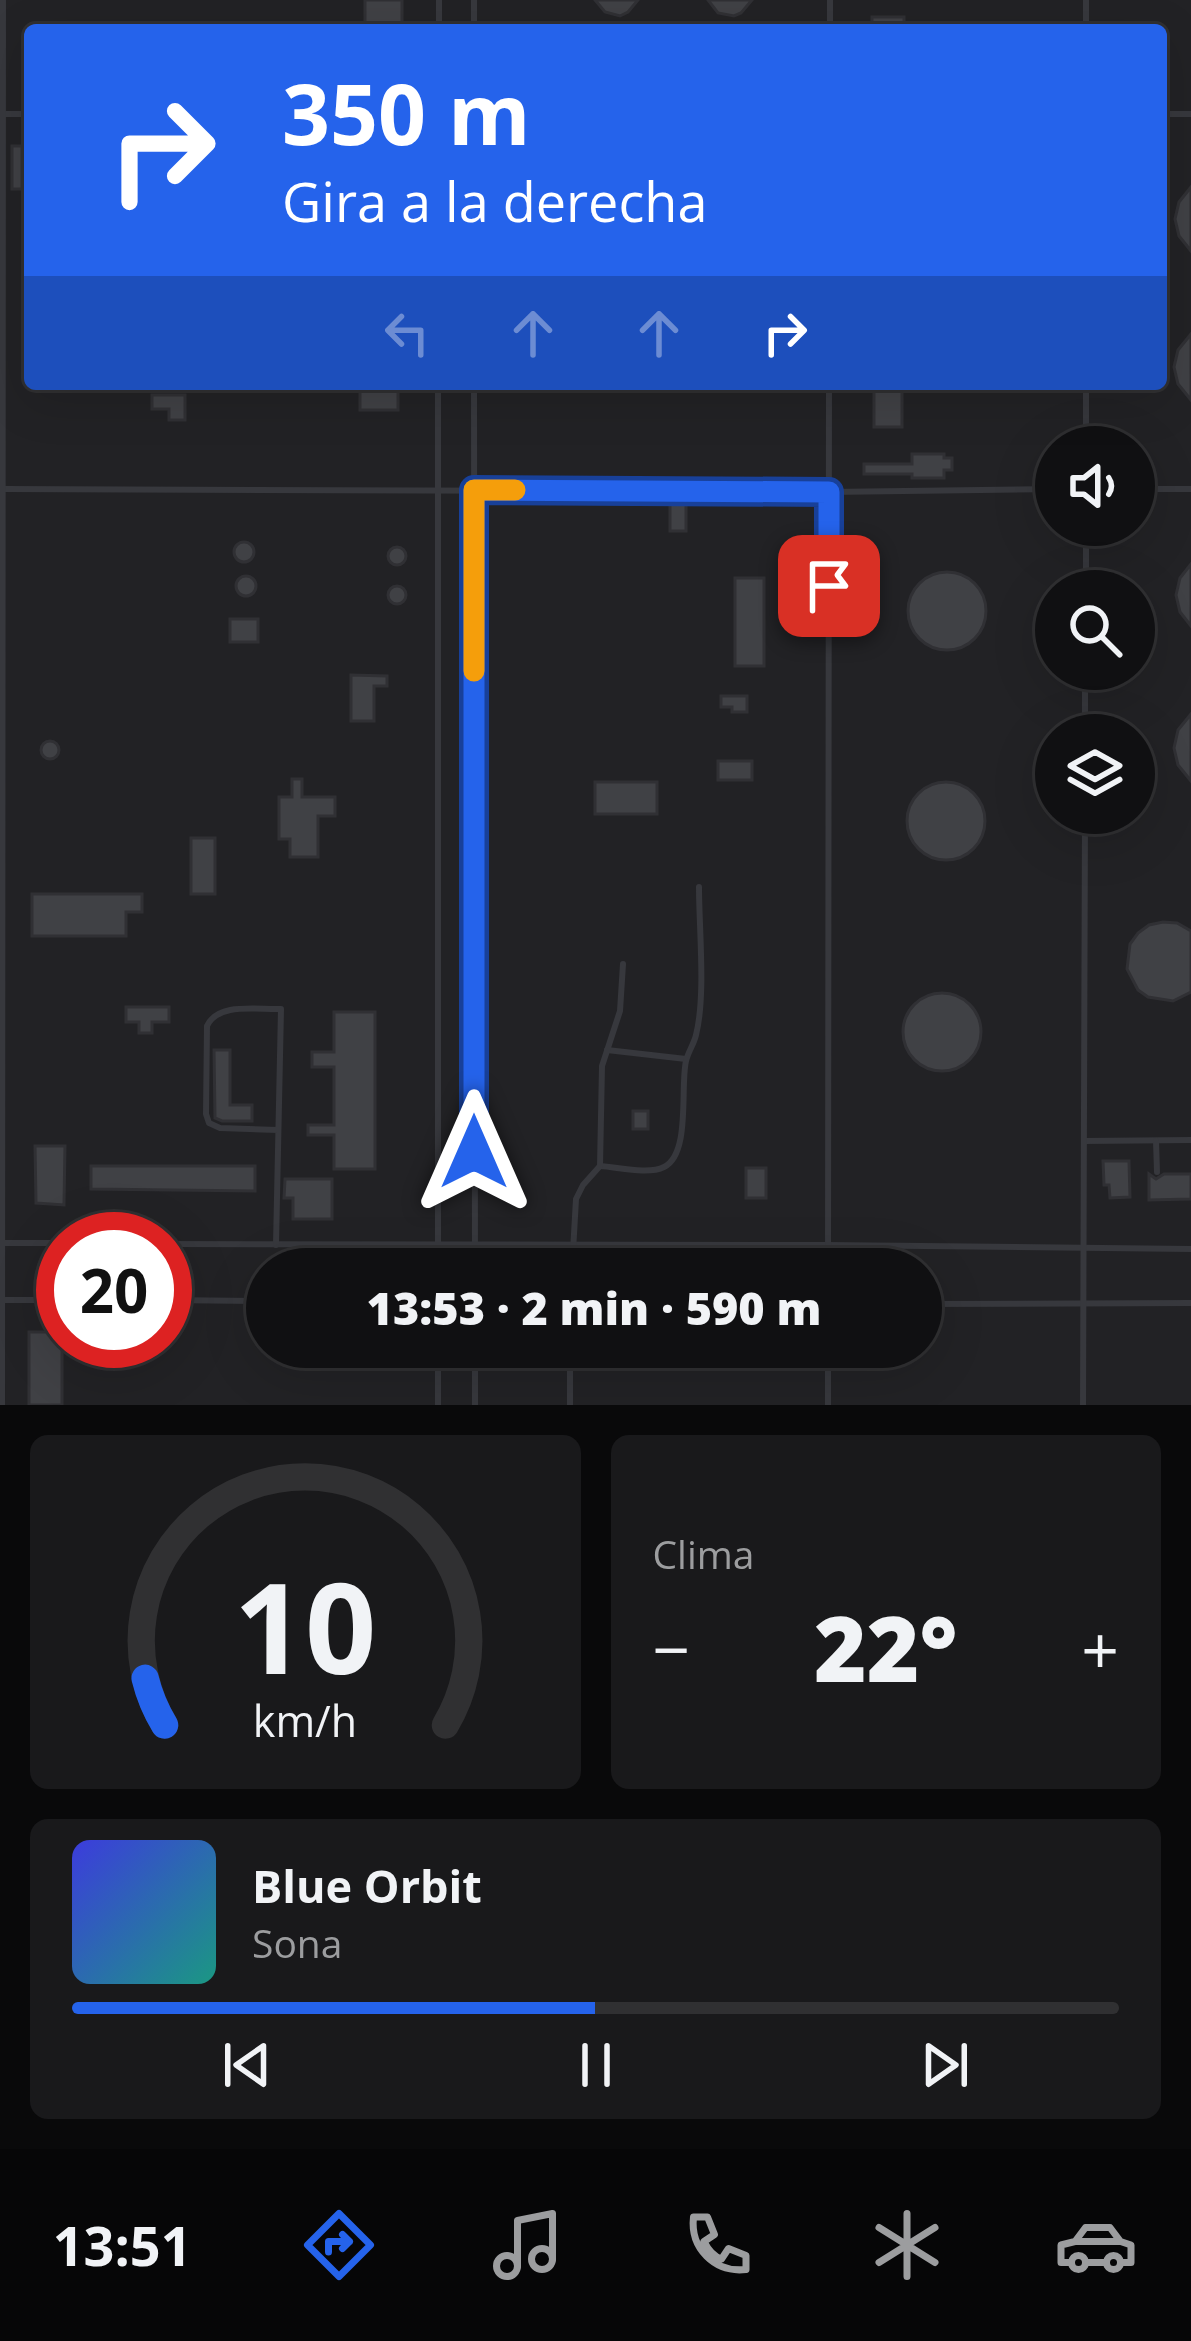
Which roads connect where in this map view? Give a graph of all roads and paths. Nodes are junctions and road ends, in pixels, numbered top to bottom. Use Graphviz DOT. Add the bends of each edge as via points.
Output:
graph roads {
  1 [pos="3,0"];
  2 [pos="1,114"];
  3 [pos="438,390"];
  4 [pos="474,390"];
  5 [pos="829,390"];
  6 [pos="1086,390"];
  7 [pos="1086,426"];
  8 [pos="1,489"];
  9 [pos="1155,489"];
  10 [pos="1191,489"];
  11 [pos="438,490"];
  12 [pos="474,490"];
  13 [pos="1035,490"];
  14 [pos="829,492"];
  15 [pos="1085,834"];
  16 [pos="699,887"];
  17 [pos="623,964"];
  18 [pos="607,1050"];
  19 [pos="686,1059"];
  20 [pos="278,1130"];
  21 [pos="1191,1140"];
  22 [pos="1084,1141"];
  23 [pos="1156,1141"];
  24 [pos="600,1166"];
  25 [pos="1157,1172"];
  26 [pos="1,1243"];
  27 [pos="36,1244"];
  28 [pos="192,1244"];
  29 [pos="276,1245"];
  30 [pos="828,1245"];
  31 [pos="438,1246"];
  32 [pos="475,1246"];
  33 [pos="573,1246"];
  34 [pos="1084,1248"];
  35 [pos="1191,1249"];
  36 [pos="1,1300"];
  37 [pos="36,1300"];
  38 [pos="192,1300"];
  39 [pos="246,1301"];
  40 [pos="942,1304"];
  41 [pos="1084,1304"];
  42 [pos="1191,1304"];
  43 [pos="438,1368"];
  44 [pos="475,1368"];
  45 [pos="570,1368"];
  46 [pos="828,1368"];
  47 [pos="2,1405"];
  48 [pos="438,1405"];
  49 [pos="475,1405"];
  50 [pos="570,1405"];
  51 [pos="828,1405"];
  52 [pos="1084,1405"];
  1 -- 2 [label="lane"];
  2 -- 8 [label="lane"];
  3 -- 11 [label="lane"];
  4 -- 12 [label="lane"];
  5 -- 14 [label="lane"];
  6 -- 7 [label="lane"];
  8 -- 11 [label="lane"];
  8 -- 26 [label="lane"];
  9 -- 10 [label="lane"];
  11 -- 12 [label="lane"];
  11 -- 31 [label="lane"];
  12 -- 14 [label="lane"];
  12 -- 32 [label="lane"];
  13 -- 14 [label="lane"];
  14 -- 30 [label="lane"];
  15 -- 22 [label="lane"];
  16 -- 19 [label="lane" via="700,1005"];
  17 -- 18 [label="lane"];
  18 -- 19 [label="lane"];
  18 -- 24 [label="lane"];
  19 -- 24 [label="lane" via="674,1158 663,1168"];
  20 -- 20 [label="lane" via="280,1009 221,1011 207,1026 208,1124"];
  20 -- 29 [label="lane"];
  21 -- 23 [label="lane"];
  22 -- 23 [label="lane"];
  22 -- 34 [label="lane"];
  23 -- 25 [label="lane"];
  24 -- 33 [label="lane" via="576,1199"];
  26 -- 27 [label="lane"];
  26 -- 36 [label="lane"];
  28 -- 29 [label="lane"];
  29 -- 31 [label="lane"];
  30 -- 33 [label="lane"];
  30 -- 34 [label="lane"];
  31 -- 32 [label="lane"];
  32 -- 33 [label="lane"];
  34 -- 35 [label="lane"];
  34 -- 41 [label="lane"];
  36 -- 37 [label="lane"];
  36 -- 47 [label="lane"];
  38 -- 39 [label="lane"];
  40 -- 41 [label="lane"];
  41 -- 42 [label="lane"];
  41 -- 52 [label="lane"];
  43 -- 48 [label="lane"];
  44 -- 49 [label="lane"];
  45 -- 50 [label="lane"];
  46 -- 51 [label="lane"];
}
